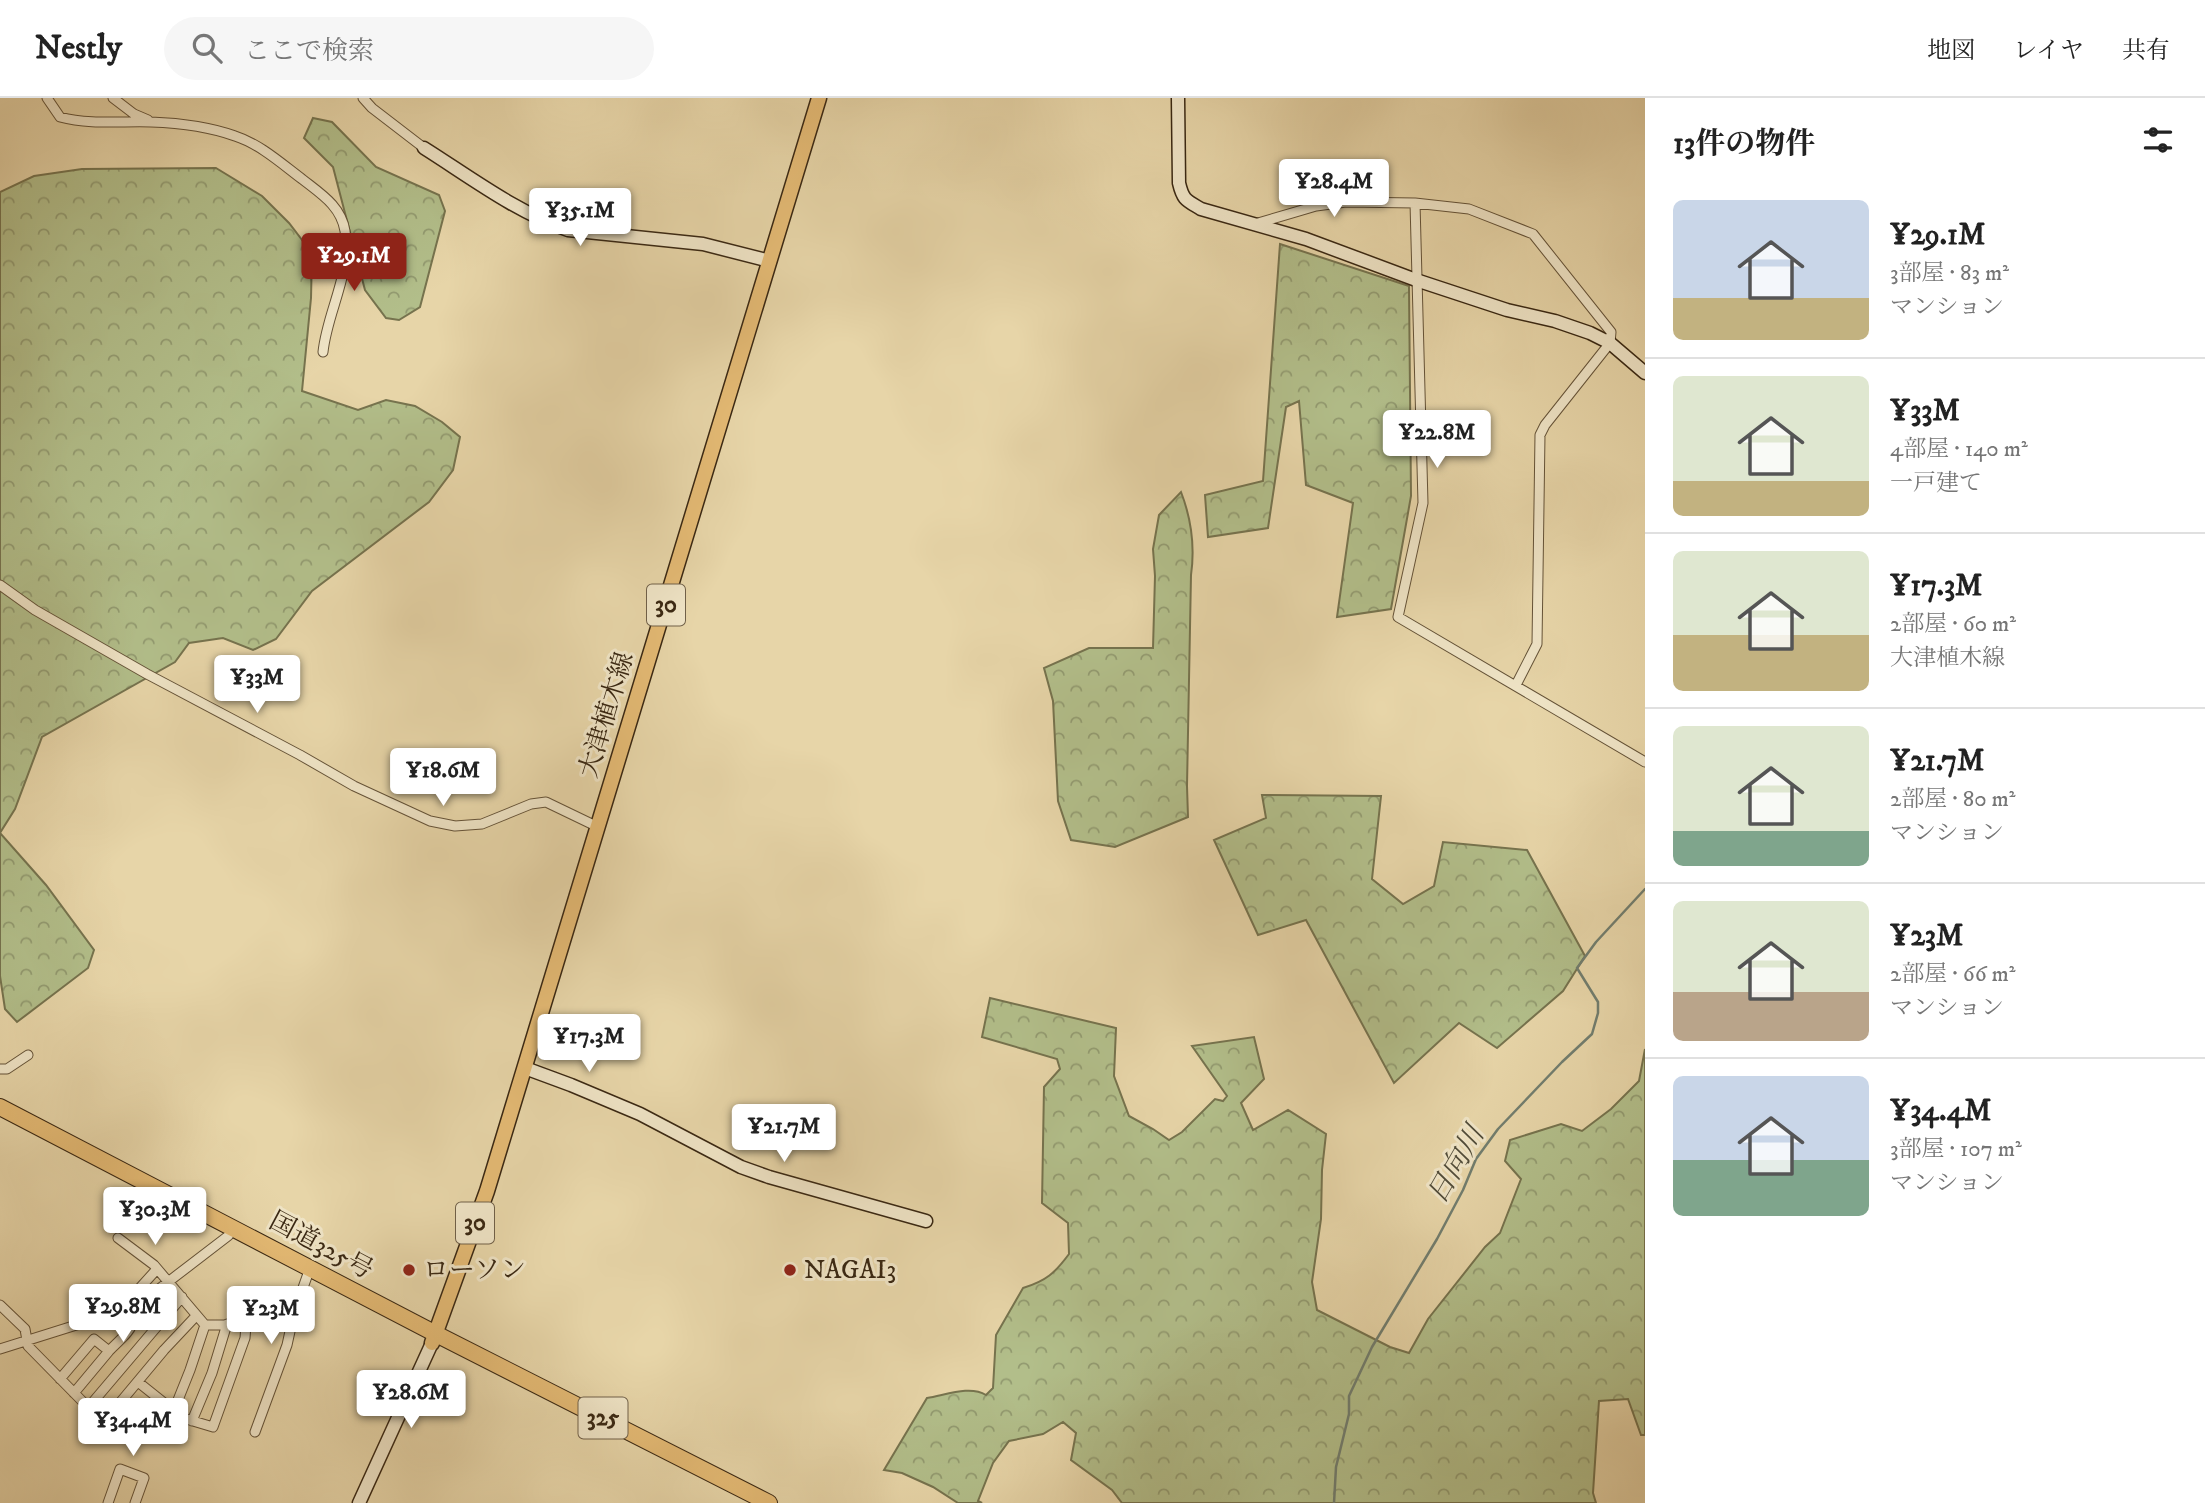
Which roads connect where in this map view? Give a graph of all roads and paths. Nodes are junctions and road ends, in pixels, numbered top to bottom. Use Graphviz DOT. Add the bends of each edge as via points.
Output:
graph roads {
  1 [pos="47,98"];
  2 [pos="113,98"];
  3 [pos="363,98"];
  4 [pos="819,98"];
  5 [pos="1178,98"];
  6 [pos="153,122"];
  7 [pos="424,148"];
  8 [pos="1415,203"];
  9 [pos="1254,224"];
  10 [pos="770,261"];
  11 [pos="1416,280"];
  12 [pos="1610,343"];
  13 [pos="323,352"];
  14 [pos="1645,373"];
  15 [pos="0,585"];
  16 [pos="1516,685"];
  17 [pos="1645,762"];
  18 [pos="598,827"];
  19 [pos="28,1055"];
  20 [pos="525,1068"];
  21 [pos="0,1069"];
  22 [pos="0,1107"];
  23 [pos="0,1118"];
  24 [pos="926,1221"];
  25 [pos="231,1232"];
  26 [pos="118,1238"];
  27 [pos="157,1269"];
  28 [pos="308,1273"];
  29 [pos="169,1282"];
  30 [pos="182,1297"];
  31 [pos="0,1304"];
  32 [pos="131,1304"];
  33 [pos="196,1316"];
  34 [pos="227,1324"];
  35 [pos="205,1325"];
  36 [pos="434,1338"];
  37 [pos="27,1340"];
  38 [pos="0,1349"];
  39 [pos="109,1351"];
  40 [pos="60,1378"];
  41 [pos="138,1382"];
  42 [pos="74,1393"];
  43 [pos="86,1409"];
  44 [pos="174,1410"];
  45 [pos="192,1421"];
  46 [pos="255,1432"];
  47 [pos="749,1500"];
  48 [pos="108,1503"];
  49 [pos="135,1503"];
  50 [pos="359,1503"];
  51 [pos="769,1503"];
  1 -- 6 [label="street" via="60,117 75,121"];
  2 -- 6 [label="street"];
  3 -- 7 [label="street"];
  4 -- 10 [label="main road, 大津植木線 / 30"];
  5 -- 9 [label="street" via="1182,197 1200,209"];
  6 -- 13 [label="street" via="237,136 287,168 340,214 345,233 342,280"];
  7 -- 10 [label="street" via="527,211 568,230 703,244"];
  8 -- 9 [label="street" via="1346,202"];
  8 -- 11 [label="street"];
  8 -- 12 [label="street" via="1469,209 1533,234 1611,332"];
  9 -- 11 [label="street"];
  10 -- 18 [label="main road, 大津植木線 / 30"];
  11 -- 12 [label="street" via="1590,332"];
  11 -- 16 [label="street" via="1423,503 1398,617"];
  12 -- 14 [label="street"];
  12 -- 16 [label="street" via="1540,435 1537,644"];
  15 -- 18 [label="street" via="146,674 354,786 430,821 455,826 482,824 546,802"];
  16 -- 17 [label="street"];
  18 -- 20 [label="main road, 大津植木線 / 30"];
  19 -- 21 [label="street"];
  20 -- 24 [label="street" via="640,1114 741,1167"];
  20 -- 36 [label="main road, 大津植木線 / 30"];
  22 -- 25 [label="highway, 国道325号 / 325"];
  23 -- 25 [label="highway, 国道325号 / 325"];
  25 -- 28 [label="highway, 国道325号 / 325"];
  25 -- 29 [label="street"];
  26 -- 27 [label="street"];
  27 -- 29 [label="street"];
  27 -- 32 [label="street" via="129,1300"];
  28 -- 36 [label="highway, 国道325号 / 325"];
  28 -- 46 [label="street"];
  29 -- 30 [label="street"];
  29 -- 32 [label="street"];
  30 -- 33 [label="street"];
  30 -- 43 [label="street"];
  31 -- 37 [label="street" via="25,1329"];
  32 -- 37 [label="street"];
  32 -- 39 [label="street" via="132,1326"];
  33 -- 35 [label="street"];
  33 -- 41 [label="street"];
  34 -- 35 [label="street"];
  34 -- 45 [label="street"];
  34 -- 45 [label="street" via="246,1325 245,1338 213,1427"];
  35 -- 44 [label="street"];
  36 -- 47 [label="highway, 国道325号 / 325"];
  36 -- 50 [label="street"];
  37 -- 38 [label="street"];
  37 -- 40 [label="street"];
  39 -- 40 [label="street" via="94,1339"];
  39 -- 42 [label="street"];
  40 -- 42 [label="street"];
  41 -- 43 [label="street" via="98,1429"];
  41 -- 44 [label="street"];
  42 -- 43 [label="street"];
  44 -- 45 [label="street"];
  47 -- 51 [label="highway, 国道325号 / 325"];
  48 -- 49 [label="street" via="120,1469 144,1478"];
}
